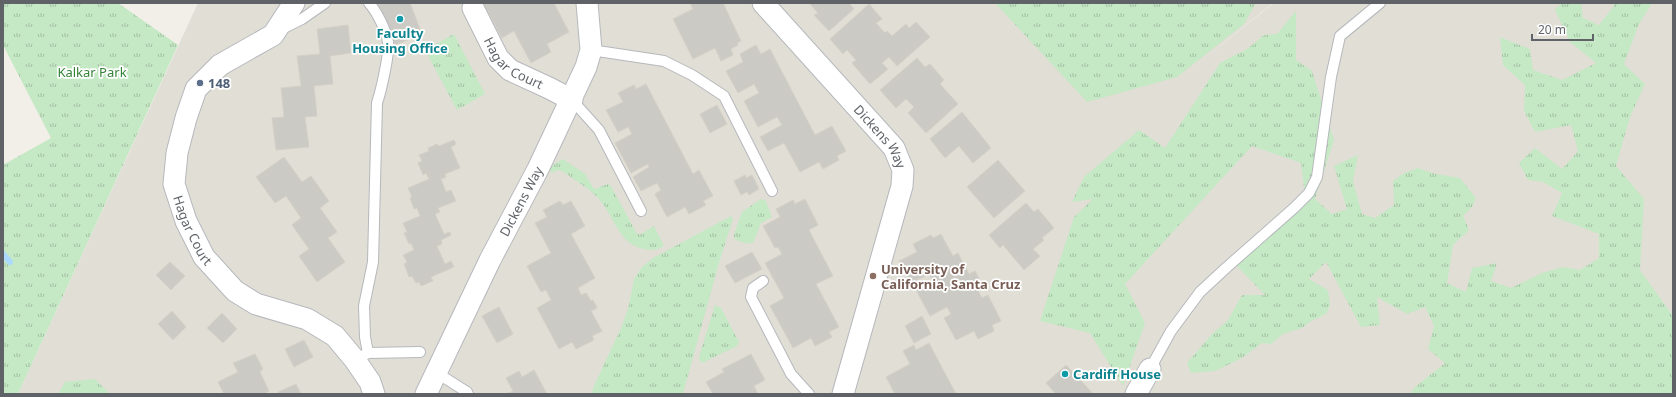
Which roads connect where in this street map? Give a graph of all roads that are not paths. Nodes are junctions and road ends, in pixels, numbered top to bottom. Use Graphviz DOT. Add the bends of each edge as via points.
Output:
graph roads {
  1 [pos="294,3"];
  2 [pos="325,3"];
  3 [pos="369,3"];
  4 [pos="587,3"];
  5 [pos="763,3"];
  6 [pos="1380,3"];
  7 [pos="473,8"];
  8 [pos="272,35"];
  9 [pos="591,50"];
  10 [pos="572,100"];
  11 [pos="772,191"];
  12 [pos="641,211"];
  13 [pos="763,281"];
  14 [pos="420,352"];
  15 [pos="362,356"];
  16 [pos="1150,369"];
  17 [pos="437,373"];
  18 [pos="374,394"];
  19 [pos="426,394"];
  20 [pos="468,394"];
  21 [pos="809,394"];
  22 [pos="843,394"];
  23 [pos="1136,394"];
  1 -- 8 [label="street, Hagar Court"];
  2 -- 8 [label="lane"];
  3 -- 15 [label="lane" via="375,10 389,42 377,103 373,262 364,306 365,337"];
  4 -- 9 [label="street, Dickens Way"];
  5 -- 22 [label="street, Dickens Way" via="894,148 903,170 902,186"];
  6 -- 16 [label="lane" via="1340,36 1316,176 1309,193 1200,292 1171,331"];
  7 -- 10 [label="street, Hagar Court" via="498,58 510,70"];
  8 -- 15 [label="street, Hagar Court" via="220,65 196,89 177,153 174,184 186,221 204,257 235,291 256,304 307,319"];
  9 -- 10 [label="street, Dickens Way"];
  9 -- 11 [label="lane" via="664,61 692,75 724,96"];
  10 -- 12 [label="lane" via="599,130"];
  10 -- 17 [label="street, Dickens Way" via="490,260"];
  13 -- 21 [label="lane" via="753,288 751,297 791,374"];
  14 -- 15 [label="lane"];
  15 -- 18 [label="street, Hagar Court"];
  16 -- 23 [label="street"];
  17 -- 19 [label="street, Dickens Way"];
  17 -- 20 [label="lane"];
}
